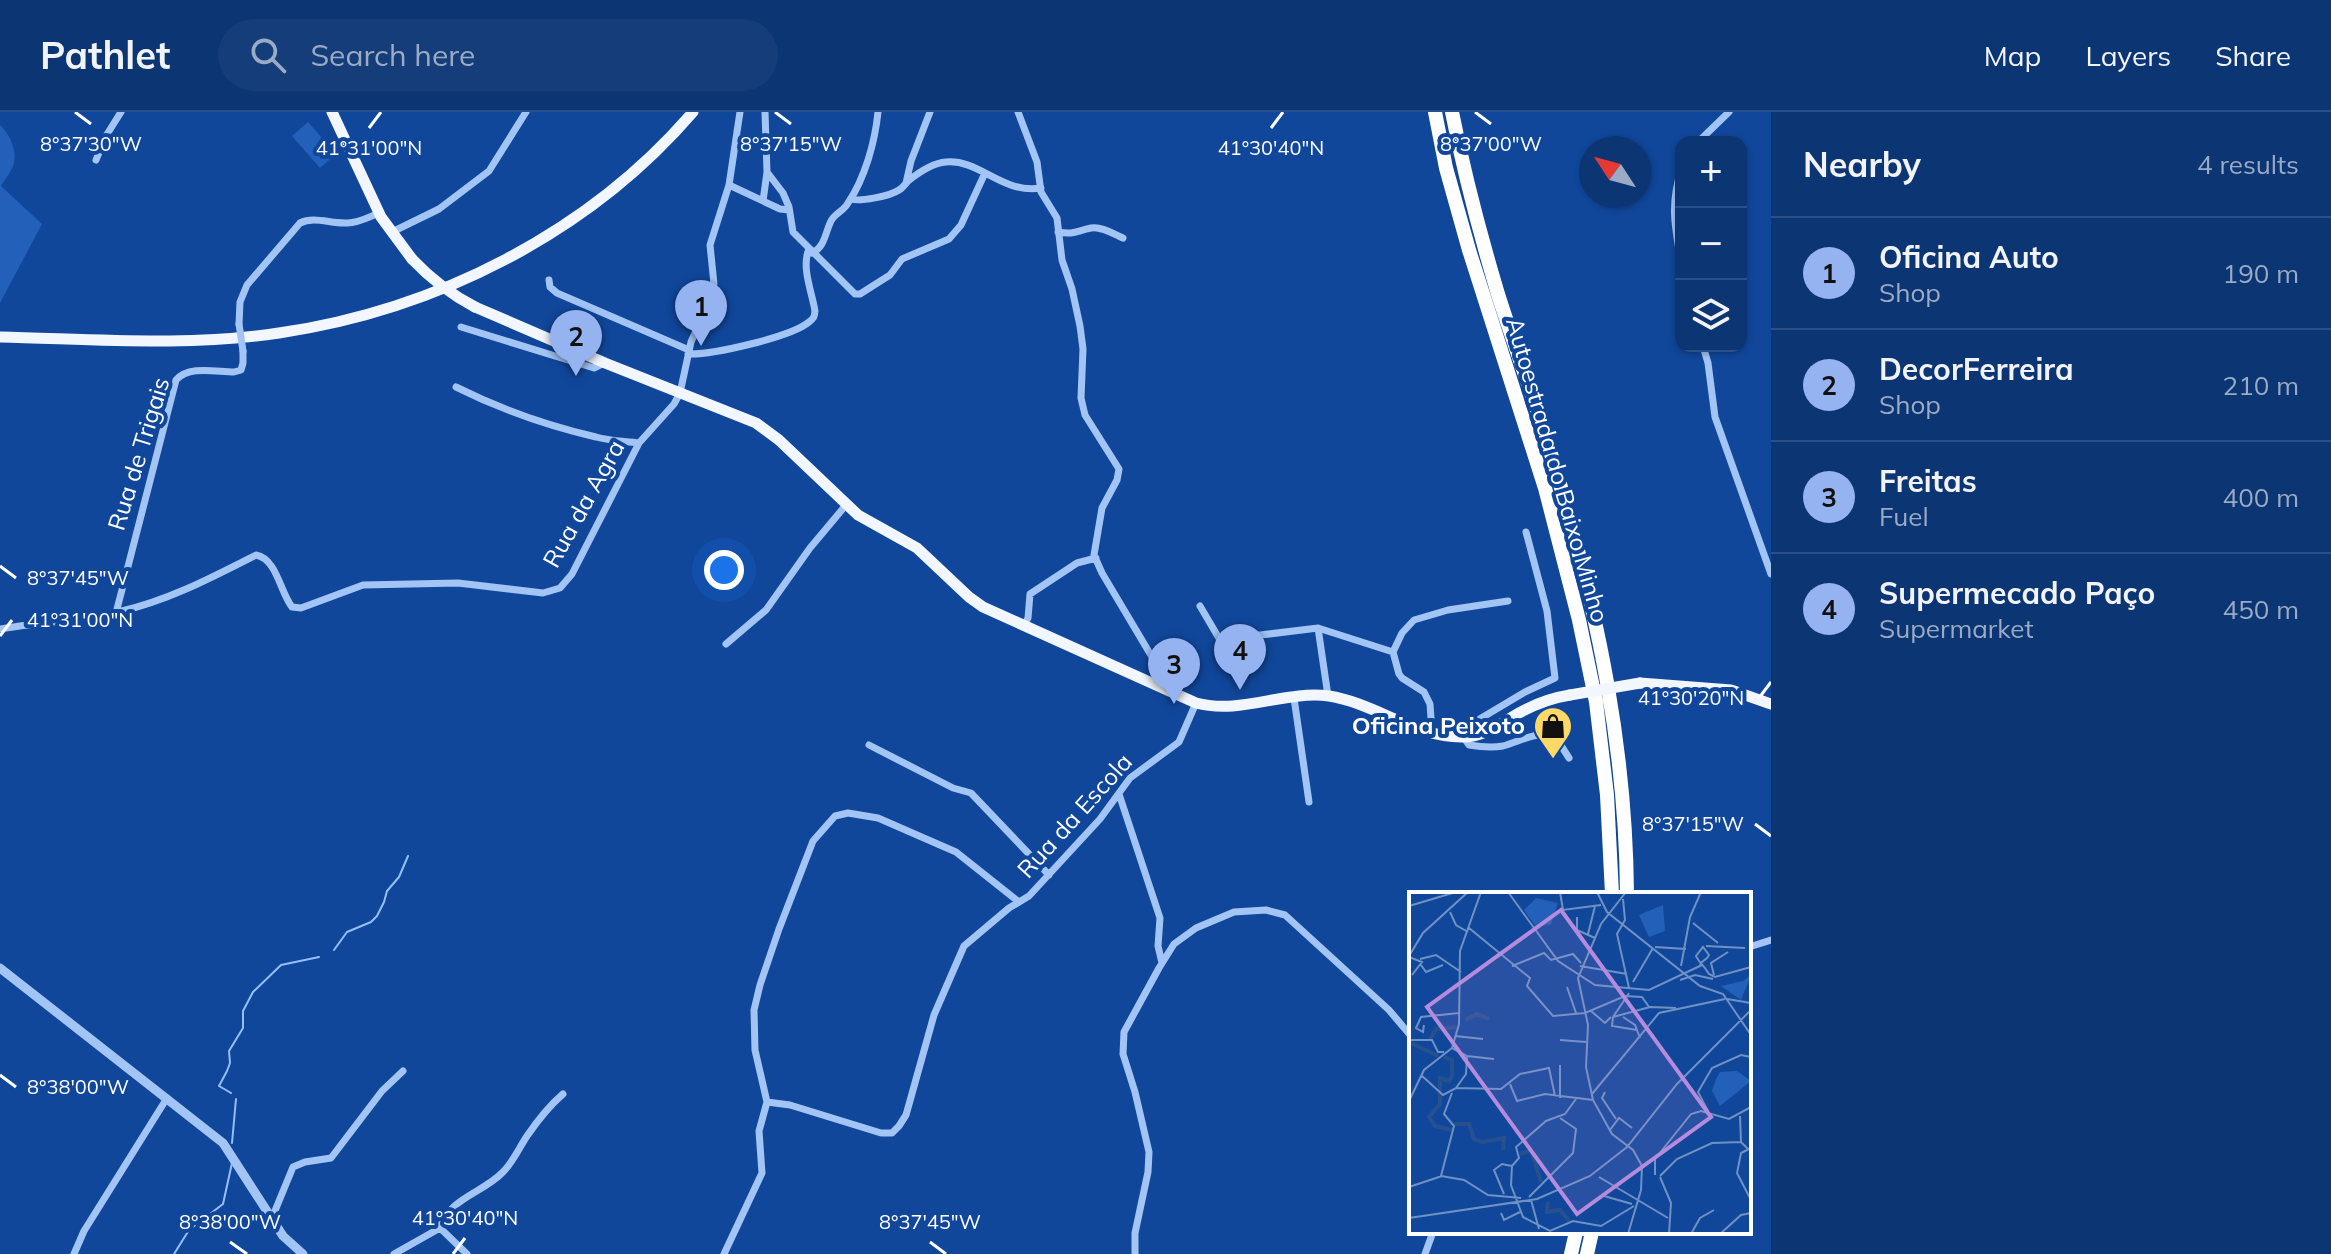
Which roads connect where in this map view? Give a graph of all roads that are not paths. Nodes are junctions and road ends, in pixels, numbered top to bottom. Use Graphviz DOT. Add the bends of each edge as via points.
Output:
graph roads {
  1 [pos="121,112"];
  2 [pos="332,112"];
  3 [pos="526,112"];
  4 [pos="693,112"];
  5 [pos="740,112"];
  6 [pos="765,112"];
  7 [pos="878,112"];
  8 [pos="930,112"];
  9 [pos="1018,112"];
  10 [pos="1435,112"];
  11 [pos="1452,112"];
  12 [pos="1729,112"];
  13 [pos="1704,136"];
  14 [pos="96,160"];
  15 [pos="767,172"];
  16 [pos="985,173"];
  17 [pos="906,183"];
  18 [pos="729,185"];
  19 [pos="1041,188"];
  20 [pos="1675,188"];
  21 [pos="851,199"];
  22 [pos="763,201"];
  23 [pos="789,210"];
  24 [pos="379,213"];
  25 [pos="1675,226"];
  26 [pos="392,232"];
  27 [pos="1058,232"];
  28 [pos="1123,238"];
  29 [pos="810,251"];
  30 [pos="549,280"];
  31 [pos="461,327"];
  32 [pos="0,337"];
  33 [pos="689,352"];
  34 [pos="1705,352"];
  35 [pos="605,363"];
  36 [pos="456,387"];
  37 [pos="680,393"];
  38 [pos="639,443"];
  39 [pos="846,505"];
  40 [pos="1526,532"];
  41 [pos="1096,558"];
  42 [pos="1771,574"];
  43 [pos="1508,601"];
  44 [pos="1200,606"];
  45 [pos="116,613"];
  46 [pos="1024,626"];
  47 [pos="1318,628"];
  48 [pos="0,629"];
  49 [pos="726,644"];
  50 [pos="1393,652"];
  51 [pos="1155,684"];
  52 [pos="1328,696"];
  53 [pos="1294,698"];
  54 [pos="1196,703"];
  55 [pos="1771,704"];
  56 [pos="1432,733"];
  57 [pos="1445,736"];
  58 [pos="1464,738"];
  59 [pos="869,745"];
  60 [pos="1569,758"];
  61 [pos="1119,794"];
  62 [pos="1309,802"];
  63 [pos="1049,875"];
  64 [pos="1612,892"];
  65 [pos="1627,892"];
  66 [pos="1019,902"];
  67 [pos="1771,940"];
  68 [pos="1751,946"];
  69 [pos="1162,963"];
  70 [pos="0,968"];
  71 [pos="1409,1034"];
  72 [pos="403,1071"];
  73 [pos="563,1094"];
  74 [pos="167,1098"];
  75 [pos="767,1102"];
  76 [pos="272,1218"];
  77 [pos="440,1228"];
  78 [pos="1432,1234"];
  79 [pos="1576,1234"];
  80 [pos="1592,1234"];
  81 [pos="74,1254"];
  82 [pos="303,1254"];
  83 [pos="394,1254"];
  84 [pos="467,1254"];
  85 [pos="724,1254"];
  86 [pos="1135,1254"];
  87 [pos="1425,1254"];
  88 [pos="1571,1254"];
  89 [pos="1587,1254"];
  1 -- 14 [label="street"];
  2 -- 24 [label="main road"];
  3 -- 26 [label="street" via="489,171 439,209"];
  4 -- 32 [label="main road" via="649,159 561,227 478,275 363,317 278,333 191,340"];
  5 -- 18 [label="street"];
  6 -- 15 [label="street"];
  7 -- 21 [label="street" via="873,142"];
  8 -- 17 [label="street"];
  9 -- 19 [label="street"];
  10 -- 64 [label="highway, Autoestrada do Baixo Minho" via="1461,223 1545,488 1579,620 1602,749"];
  11 -- 65 [label="highway, Autoestrada do Baixo Minho" via="1497,290 1560,482 1595,619 1620,759"];
  12 -- 13 [label="street"];
  15 -- 22 [label="street"];
  15 -- 23 [label="street"];
  16 -- 17 [label="street" via="948,161"];
  16 -- 19 [label="street" via="1020,189"];
  16 -- 29 [label="street" via="949,239 902,259 890,275 860,294"];
  17 -- 21 [label="street" via="865,200"];
  18 -- 22 [label="street"];
  18 -- 33 [label="street" via="710,245 714,284"];
  19 -- 27 [label="street" via="1057,218"];
  20 -- 25 [label="street"];
  21 -- 29 [label="street" via="833,216 820,249"];
  22 -- 23 [label="street"];
  23 -- 29 [label="street" via="793,232"];
  24 -- 26 [label="main road"];
  24 -- 45 [label="street, Rua de Trigais, bridge" via="359,222 300,223 247,285 240,302 241,370 191,371 176,380"];
  26 -- 35 [label="main road, bridge" via="429,277 451,294"];
  27 -- 28 [label="street" via="1092,228"];
  27 -- 41 [label="street" via="1080,326 1085,415 1119,469 1102,508"];
  29 -- 33 [label="street" via="805,257 815,311 811,321 766,339 702,355"];
  30 -- 33 [label="street" via="557,293"];
  31 -- 35 [label="street" via="594,368"];
  33 -- 37 [label="street"];
  34 -- 42 [label="street" via="1715,417"];
  35 -- 37 [label="main road"];
  36 -- 38 [label="street" via="566,429"];
  37 -- 38 [label="street, Rua da Agra"];
  37 -- 39 [label="main road" via="756,423"];
  38 -- 45 [label="street, Rua da Agra" via="560,588 543,593 458,583 363,585 301,608 292,607 270,563 256,555 190,589"];
  39 -- 46 [label="main road" via="917,548 983,607"];
  39 -- 49 [label="street" via="766,610"];
  40 -- 57 [label="street" via="1547,611 1555,678"];
  41 -- 46 [label="street" via="1077,563 1030,594"];
  41 -- 51 [label="street" via="1152,657"];
  43 -- 50 [label="street" via="1414,620"];
  44 -- 47 [label="street" via="1220,640"];
  45 -- 48 [label="street"];
  46 -- 51 [label="main road"];
  47 -- 50 [label="street"];
  47 -- 52 [label="street"];
  50 -- 56 [label="street" via="1399,674 1424,692 1430,704"];
  51 -- 54 [label="main road"];
  52 -- 53 [label="main road"];
  52 -- 56 [label="main road"];
  53 -- 54 [label="main road" via="1223,707"];
  53 -- 62 [label="street"];
  54 -- 61 [label="street, Rua da Escola" via="1179,742 1130,778"];
  55 -- 58 [label="main road, bridge" via="1731,690 1640,683 1544,701"];
  56 -- 57 [label="main road"];
  57 -- 58 [label="main road"];
  58 -- 60 [label="street" via="1482,748 1546,733 1555,736"];
  59 -- 63 [label="street" via="971,793"];
  61 -- 63 [label="street, Rua da Escola"];
  61 -- 69 [label="street" via="1160,918"];
  63 -- 66 [label="street, Rua da Escola"];
  66 -- 75 [label="street, Rua da Escola" via="964,946 934,1015 906,1115 892,1133"];
  66 -- 75 [label="street" via="948,848 878,818 835,816 813,841 803,863 754,1010 755,1050"];
  67 -- 68 [label="street"];
  69 -- 71 [label="street" via="1174,944 1196,928 1234,912 1285,915"];
  69 -- 86 [label="street" via="1124,1032 1123,1054 1149,1152"];
  70 -- 74 [label="street"];
  72 -- 76 [label="street" via="331,1158 293,1167"];
  73 -- 77 [label="street" via="547,1108 504,1171 450,1208"];
  74 -- 76 [label="street" via="229,1148"];
  74 -- 81 [label="street"];
  75 -- 85 [label="street" via="759,1131 762,1173"];
  76 -- 82 [label="street"];
  77 -- 83 [label="street"];
  77 -- 84 [label="street"];
  78 -- 87 [label="street"];
  79 -- 88 [label="highway"];
  80 -- 89 [label="highway"];
}
